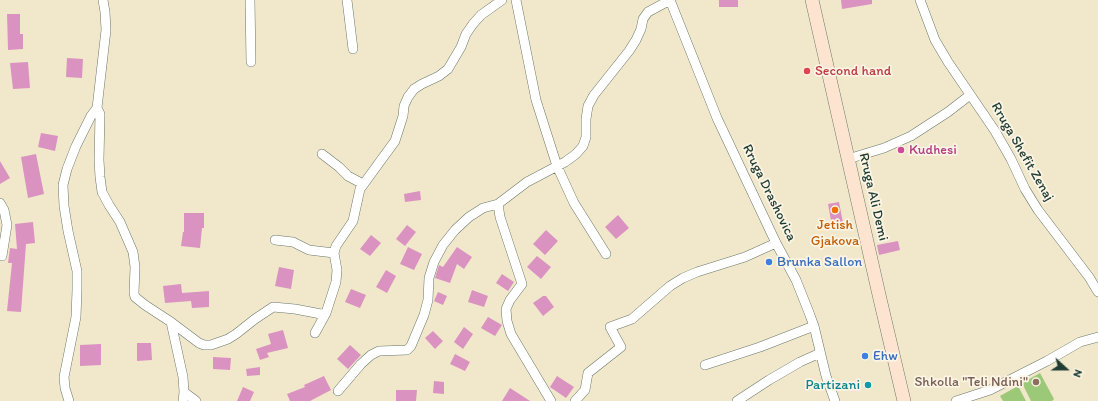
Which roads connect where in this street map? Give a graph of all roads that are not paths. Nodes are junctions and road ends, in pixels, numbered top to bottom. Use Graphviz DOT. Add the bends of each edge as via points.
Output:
graph roads {
  1 [pos="103,0"];
  2 [pos="250,0"];
  3 [pos="347,0"];
  4 [pos="502,0"];
  5 [pos="516,0"];
  6 [pos="670,0"];
  7 [pos="812,0"];
  8 [pos="920,0"];
  9 [pos="352,49"];
  10 [pos="251,62"];
  11 [pos="970,95"];
  12 [pos="97,108"];
  13 [pos="322,154"];
  14 [pos="848,159"];
  15 [pos="557,166"];
  16 [pos="363,184"];
  17 [pos="0,203"];
  18 [pos="498,204"];
  19 [pos="275,240"];
  20 [pos="776,243"];
  21 [pos="334,253"];
  22 [pos="606,254"];
  23 [pos="2,256"];
  24 [pos="1098,292"];
  25 [pos="326,313"];
  26 [pos="172,322"];
  27 [pos="814,326"];
  28 [pos="315,333"];
  29 [pos="1098,337"];
  30 [pos="820,353"];
  31 [pos="704,365"];
  32 [pos="338,391"];
  33 [pos="184,396"];
  34 [pos="69,401"];
  35 [pos="196,401"];
  36 [pos="551,401"];
  37 [pos="575,401"];
  38 [pos="737,401"];
  39 [pos="835,401"];
  40 [pos="904,401"];
  41 [pos="956,401"];
  1 -- 12 [label="street" via="106,30"];
  2 -- 10 [label="street"];
  3 -- 9 [label="street"];
  4 -- 16 [label="street" via="473,24 448,69 422,84 408,97 395,141"];
  5 -- 15 [label="street" via="536,100"];
  6 -- 15 [label="street" via="648,12 643,19 636,40 594,94 588,106 583,146 576,154"];
  6 -- 20 [label="street, Rruga Drashovica" via="717,118"];
  7 -- 14 [label="main road, Rruga Ali Demi"];
  8 -- 11 [label="street, Rruga Shefit Zenaj" via="936,40"];
  11 -- 14 [label="street" via="911,136 884,148"];
  11 -- 24 [label="street, Rruga Shefit Zenaj" via="995,131 1038,210"];
  12 -- 26 [label="street" via="100,114 99,160 102,192 133,252 135,297"];
  12 -- 34 [label="street" via="76,146 63,185 68,231 77,271 76,317 64,378"];
  13 -- 16 [label="street" via="348,176"];
  14 -- 40 [label="main road, Rruga Ali Demi"];
  15 -- 18 [label="street" via="527,182"];
  15 -- 22 [label="street" via="574,203"];
  16 -- 21 [label="street" via="353,221"];
  17 -- 23 [label="street" via="7,225"];
  18 -- 32 [label="street" via="483,208 469,217 443,244 434,262 424,315 411,346 407,350 379,351 371,355"];
  18 -- 36 [label="street" via="522,284 506,309 507,321 511,334"];
  19 -- 21 [label="street" via="292,242 309,250"];
  20 -- 27 [label="street, Rruga Drashovica" via="796,280"];
  20 -- 37 [label="street" via="745,257 683,278 670,286 632,320 610,327 621,347 588,373 585,390"];
  21 -- 25 [label="street" via="336,282"];
  25 -- 26 [label="street" via="273,307 228,339 211,345 204,345"];
  25 -- 28 [label="street"];
  26 -- 33 [label="street"];
  27 -- 30 [label="street, Rruga Drashovica"];
  27 -- 31 [label="street"];
  29 -- 41 [label="street" via="1080,342 990,390"];
  30 -- 38 [label="street" via="800,362"];
  30 -- 39 [label="street, Rruga Drashovica"];
  33 -- 35 [label="street"];
}
